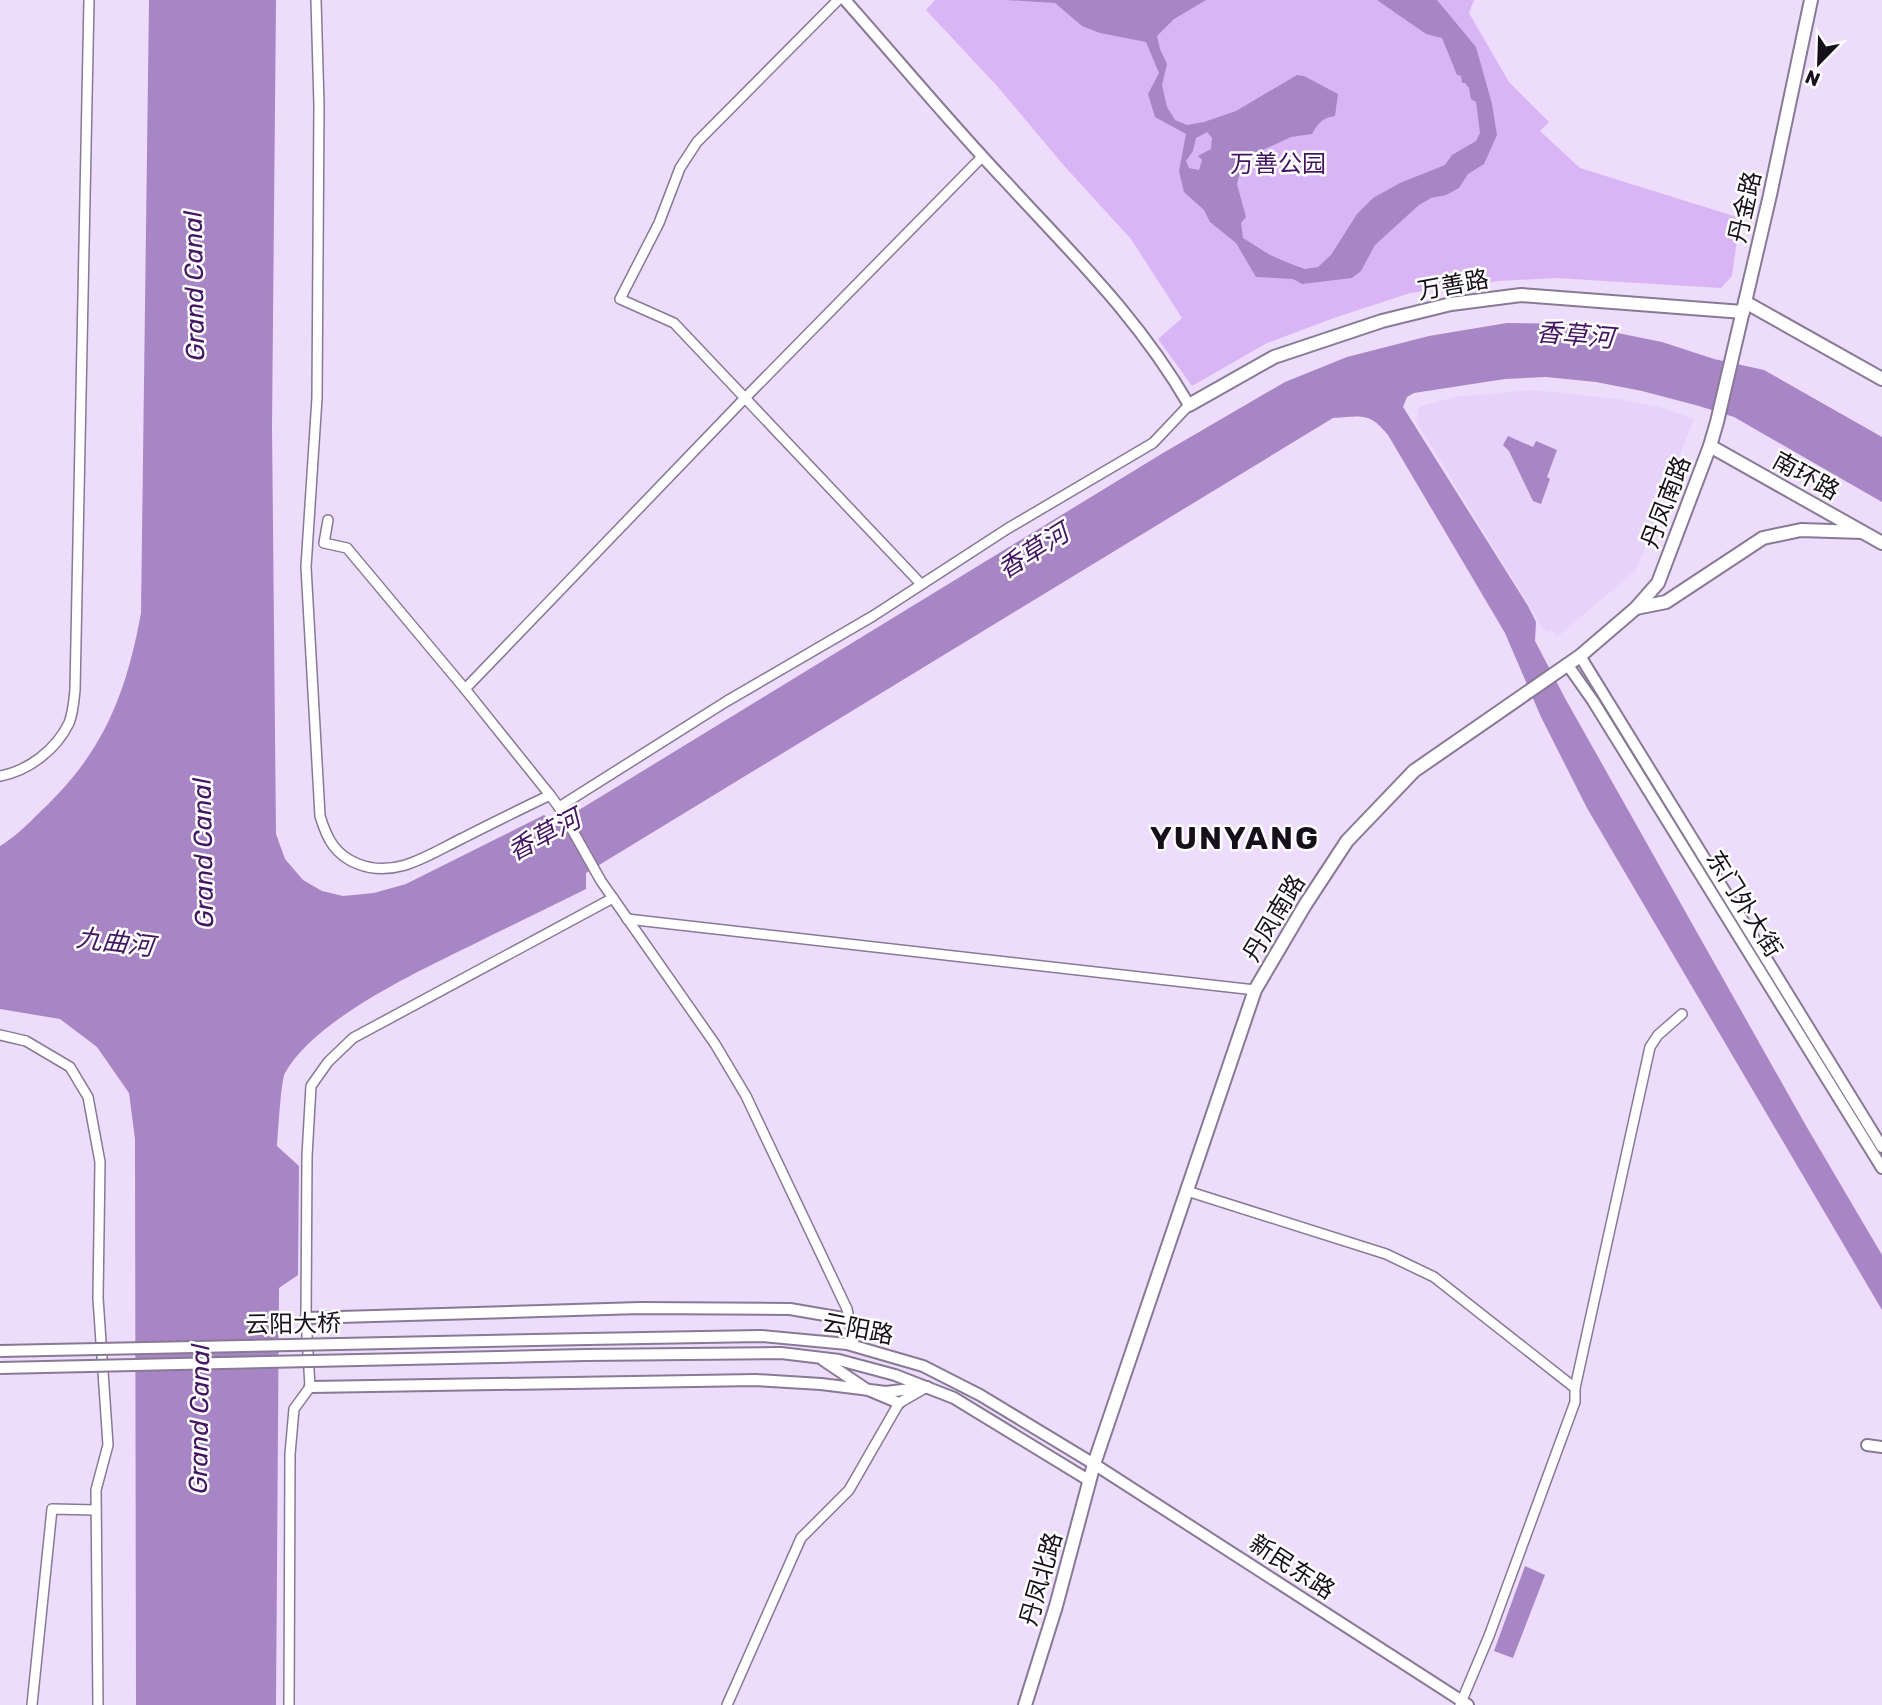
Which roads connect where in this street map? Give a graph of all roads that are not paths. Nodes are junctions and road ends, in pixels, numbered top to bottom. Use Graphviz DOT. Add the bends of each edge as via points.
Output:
graph roads {
  1 [pos="89,0"];
  2 [pos="316,0"];
  3 [pos="838,0"];
  4 [pos="845,0"];
  5 [pos="1811,0"];
  6 [pos="982,157"];
  7 [pos="1744,307"];
  8 [pos="1882,379"];
  9 [pos="745,398"];
  10 [pos="1189,405"];
  11 [pos="1717,422"];
  12 [pos="1710,446"];
  13 [pos="328,520"];
  14 [pos="1862,532"];
  15 [pos="1882,543"];
  16 [pos="921,584"];
  17 [pos="1636,608"];
  18 [pos="1580,656"];
  19 [pos="1567,664"];
  20 [pos="466,689"];
  21 [pos="0,776"];
  22 [pos="550,795"];
  23 [pos="560,808"];
  24 [pos="613,898"];
  25 [pos="627,919"];
  26 [pos="1255,990"];
  27 [pos="1682,1014"];
  28 [pos="0,1035"];
  29 [pos="1882,1147"];
  30 [pos="1882,1168"];
  31 [pos="1187,1191"];
  32 [pos="306,1318"];
  33 [pos="849,1319"];
  34 [pos="587,1339"];
  35 [pos="853,1345"];
  36 [pos="0,1350"];
  37 [pos="585,1355"];
  38 [pos="821,1358"];
  39 [pos="0,1368"];
  40 [pos="310,1387"];
  41 [pos="927,1387"];
  42 [pos="1575,1388"];
  43 [pos="866,1389"];
  44 [pos="899,1403"];
  45 [pos="1867,1445"];
  46 [pos="1882,1447"];
  47 [pos="1094,1464"];
  48 [pos="1090,1481"];
  49 [pos="96,1510"];
  50 [pos="1463,1704"];
  51 [pos="32,1705"];
  52 [pos="98,1705"];
  53 [pos="289,1705"];
  54 [pos="727,1705"];
  55 [pos="1025,1705"];
  1 -- 21 [label="street" via="75,690 69,722 46,754 15,773"];
  2 -- 22 [label="street" via="317,398 306,567 320,816 327,838 339,854 371,869 390,870"];
  3 -- 9 [label="street" via="697,142 680,168 659,223 620,299 674,323"];
  4 -- 6 [label="street"];
  5 -- 7 [label="main road, 丹金路"];
  6 -- 9 [label="street"];
  6 -- 10 [label="street" via="1132,318"];
  7 -- 8 [label="main road, 万善路"];
  7 -- 10 [label="main road, 万善路" via="1521,295 1451,304 1382,321 1274,357"];
  7 -- 11 [label="main road, 丹金路"];
  9 -- 16 [label="street"];
  9 -- 20 [label="street"];
  10 -- 16 [label="street" via="1153,443"];
  11 -- 12 [label="main road, 丹凤南路"];
  12 -- 14 [label="main road, 南环路"];
  12 -- 17 [label="main road, 丹凤南路" via="1658,583"];
  13 -- 20 [label="street" via="324,544 348,548"];
  14 -- 15 [label="main road, 南环路"];
  14 -- 17 [label="main road" via="1801,530 1763,538 1666,602"];
  16 -- 23 [label="street"];
  17 -- 18 [label="main road, 丹凤南路"];
  18 -- 19 [label="main road, 丹凤南路"];
  18 -- 29 [label="street, 东门外大街"];
  19 -- 26 [label="main road, 丹凤南路" via="1414,771 1347,841"];
  19 -- 30 [label="street, 东门外大街"];
  20 -- 22 [label="street"];
  22 -- 23 [label="street"];
  23 -- 24 [label="street"];
  24 -- 25 [label="street"];
  24 -- 32 [label="street" via="353,1038 328,1062 311,1086"];
  25 -- 26 [label="street"];
  25 -- 33 [label="street" via="746,1096"];
  26 -- 31 [label="main road, 丹凤南路"];
  27 -- 42 [label="street" via="1650,1047"];
  28 -- 49 [label="street" via="26,1041 70,1067 88,1097 100,1162 98,1298 108,1445 96,1490"];
  31 -- 42 [label="street" via="1386,1254 1434,1277"];
  31 -- 47 [label="main road, 丹凤南路"];
  32 -- 33 [label="street" via="640,1308 790,1309"];
  32 -- 40 [label="street"];
  33 -- 35 [label="street"];
  34 -- 35 [label="street, 云阳路" via="761,1336"];
  34 -- 36 [label="street, 云阳大桥, bridge"];
  35 -- 47 [label="street, 云阳路" via="923,1366"];
  37 -- 38 [label="street, 云阳路" via="781,1353"];
  37 -- 39 [label="street, 云阳大桥, bridge"];
  38 -- 41 [label="street, 云阳路"];
  38 -- 43 [label="street"];
  40 -- 43 [label="street" via="756,1380"];
  40 -- 53 [label="street" via="294,1409 290,1454"];
  41 -- 43 [label="street" via="886,1392"];
  41 -- 44 [label="street"];
  41 -- 48 [label="street, 云阳路" via="954,1398"];
  42 -- 50 [label="street" via="1575,1402"];
  43 -- 44 [label="street"];
  44 -- 54 [label="street" via="849,1490 801,1538"];
  45 -- 46 [label="street"];
  47 -- 48 [label="main road, 丹凤北路"];
  47 -- 50 [label="street, 新民东路"];
  48 -- 55 [label="main road, 丹凤北路"];
  49 -- 51 [label="street" via="52,1509"];
  49 -- 52 [label="street"];
}
